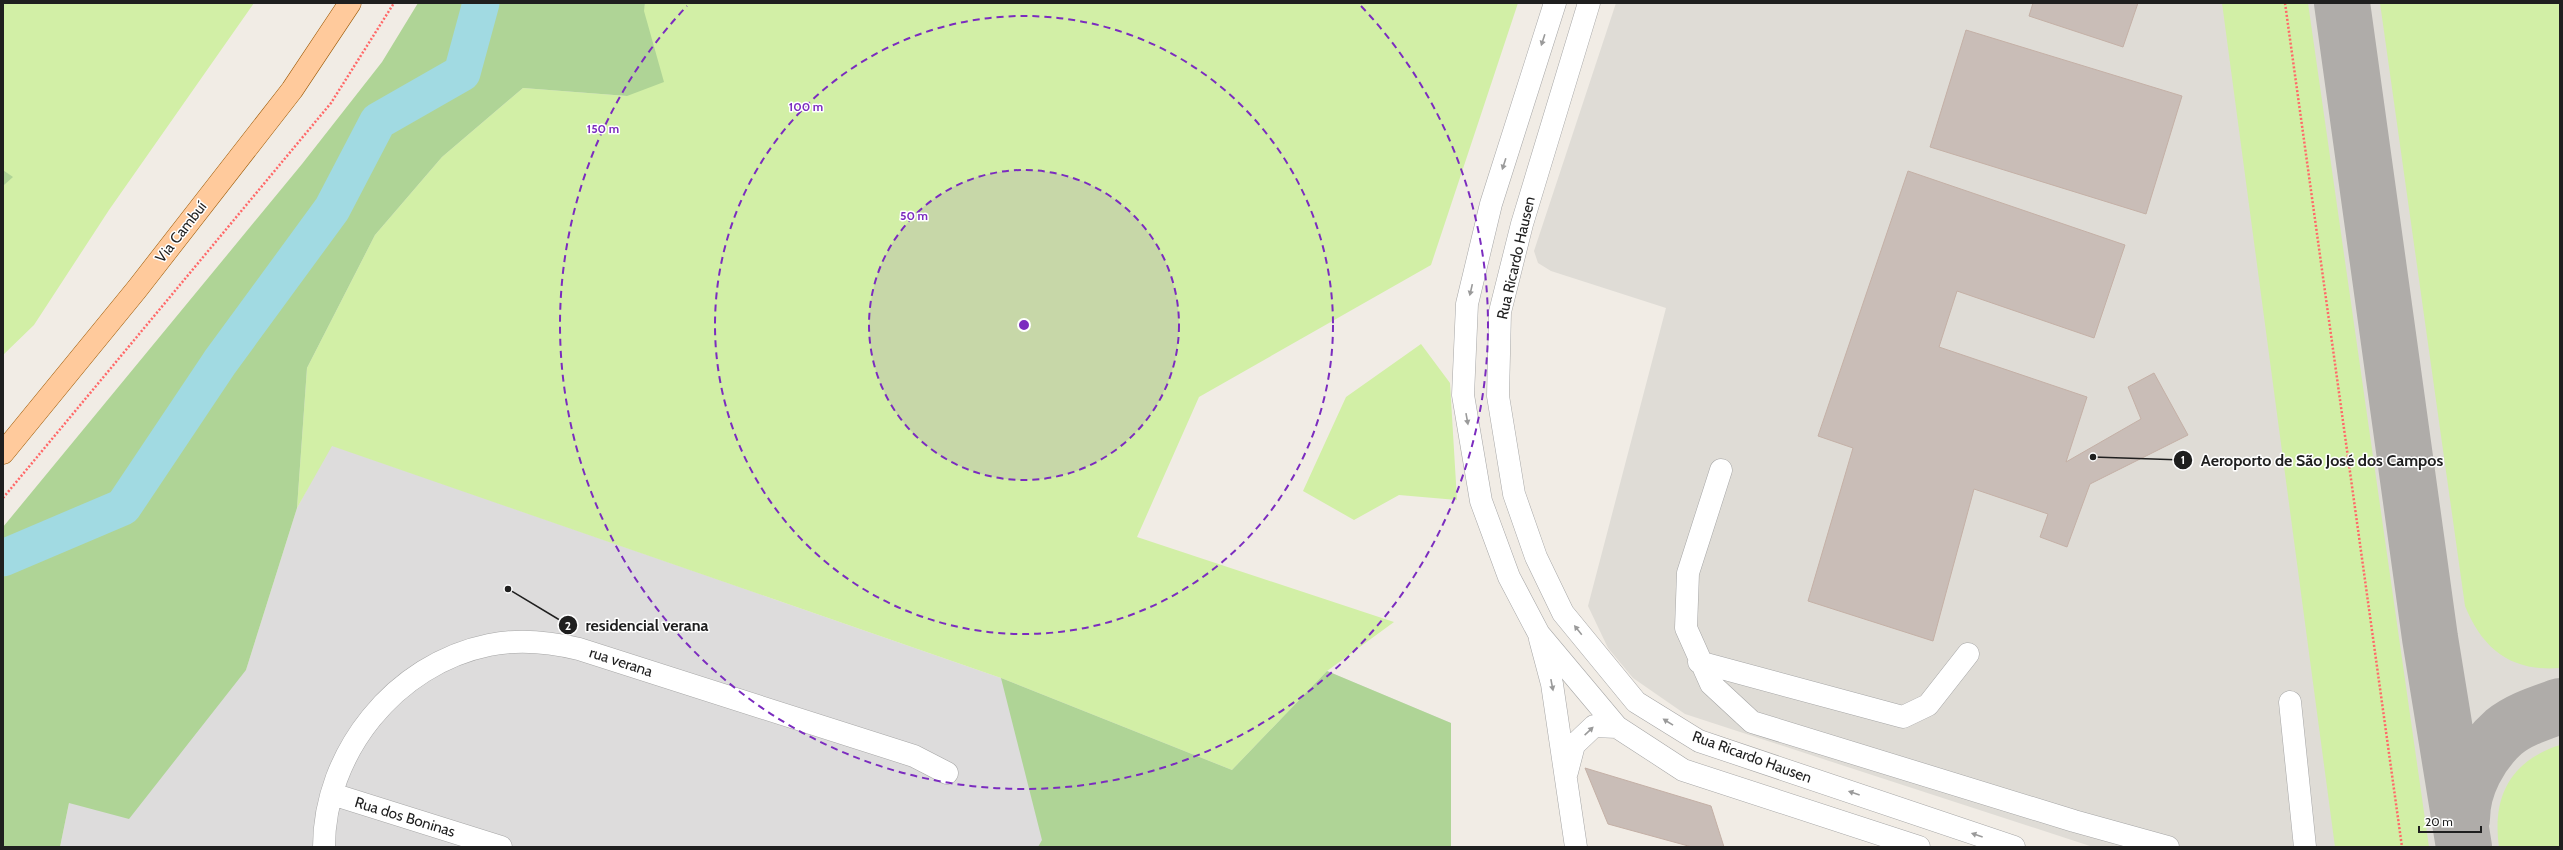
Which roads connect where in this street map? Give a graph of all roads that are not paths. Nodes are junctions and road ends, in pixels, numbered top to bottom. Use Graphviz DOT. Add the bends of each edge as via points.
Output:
graph roads {
  1 [pos="350,3"];
  2 [pos="1555,3"];
  3 [pos="1589,3"];
  4 [pos="3,453"];
  5 [pos="1721,470"];
  6 [pos="1539,634"];
  7 [pos="1968,654"];
  8 [pos="1699,662"];
  9 [pos="2290,702"];
  10 [pos="1617,727"];
  11 [pos="946,773"];
  12 [pos="1566,777"];
  13 [pos="332,794"];
  14 [pos="324,847"];
  15 [pos="501,847"];
  16 [pos="1576,847"];
  17 [pos="1919,847"];
  18 [pos="2014,847"];
  19 [pos="2168,847"];
  20 [pos="2305,847"];
  1 -- 4 [label="main road, Via Cambuí" via="292,90 137,289"];
  2 -- 6 [label="street, one-way" via="1491,204 1469,296 1463,395 1481,501 1509,577"];
  18 -- 3 [label="street, Rua Ricardo Hausen, one-way" via="1699,741 1636,702 1563,613 1536,557 1514,494 1498,396 1500,312 1522,224"];
  5 -- 8 [label="street" via="1688,572 1686,628"];
  6 -- 10 [label="street"];
  6 -- 12 [label="street, one-way" via="1552,684"];
  7 -- 8 [label="street" via="1928,705 1903,717"];
  8 -- 19 [label="street" via="1711,684 1752,722 2074,821"];
  9 -- 20 [label="street"];
  12 -- 10 [label="street, one-way" via="1574,745 1594,726"];
  10 -- 17 [label="street" via="1683,770"];
  11 -- 13 [label="street, rua verana" via="914,756 579,649 552,642 523,642 489,645 458,654 434,665 394,693 370,718 348,749 339,768"];
  12 -- 16 [label="street"];
  13 -- 14 [label="street, rua verana" via="324,821"];
  13 -- 15 [label="street, Rua dos Boninas"];
}
